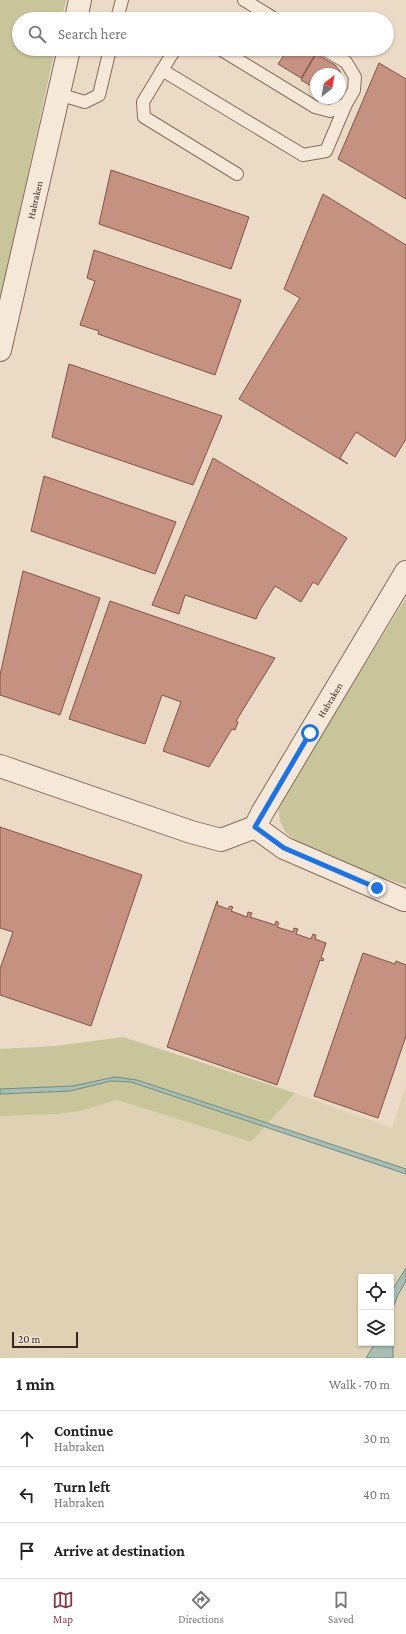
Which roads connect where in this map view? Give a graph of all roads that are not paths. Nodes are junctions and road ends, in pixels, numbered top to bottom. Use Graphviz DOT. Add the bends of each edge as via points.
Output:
graph roads {
  1 [pos="80,0"];
  2 [pos="122,0"];
  3 [pos="244,0"];
  4 [pos="77,12"];
  5 [pos="119,12"];
  6 [pos="264,12"];
  7 [pos="67,56"];
  8 [pos="108,56"];
  9 [pos="171,56"];
  10 [pos="231,56"];
  11 [pos="336,56"];
  12 [pos="162,70"];
  13 [pos="58,94"];
  14 [pos="310,104"];
  15 [pos="310,104"];
  16 [pos="346,104"];
  17 [pos="237,174"];
  18 [pos="0,350"];
  19 [pos="406,572"];
  20 [pos="0,766"];
  21 [pos="255,827"];
  22 [pos="404,900"];
  1 -- 4 [label="street"];
  2 -- 5 [label="lane"];
  3 -- 6 [label="lane"];
  7 -- 13 [label="street, Habraken"];
  8 -- 13 [label="lane" via="99,96 85,102"];
  9 -- 12 [label="lane"];
  10 -- 15 [label="lane"];
  11 -- 16 [label="lane" via="346,62 355,77 354,90"];
  12 -- 16 [label="lane" via="303,155 326,150"];
  12 -- 17 [label="lane" via="142,102 144,117"];
  13 -- 18 [label="street, Habraken"];
  14 -- 16 [label="lane" via="330,111"];
  19 -- 21 [label="street, Habraken"];
  20 -- 21 [label="street" via="221,840"];
  21 -- 22 [label="street" via="284,848"];
}
